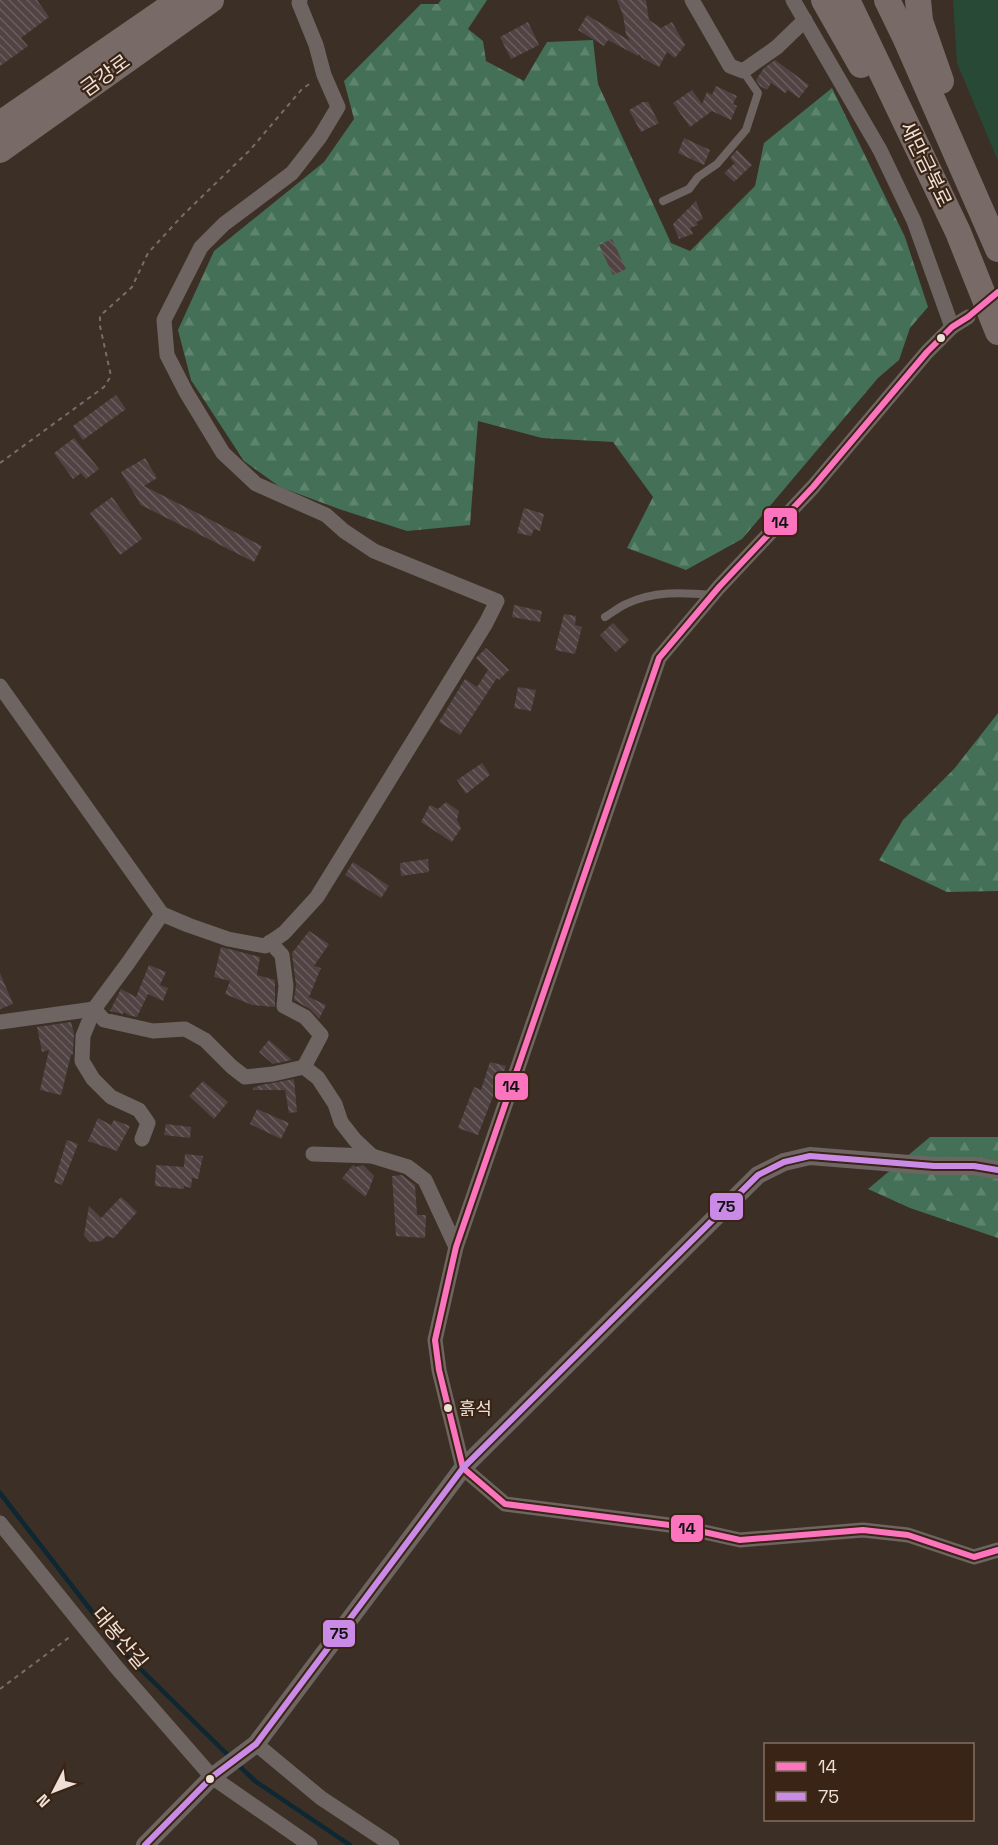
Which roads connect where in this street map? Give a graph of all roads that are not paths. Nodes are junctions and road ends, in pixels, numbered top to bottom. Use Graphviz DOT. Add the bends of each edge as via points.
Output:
graph roads {
  1 [pos="180,0"];
  2 [pos="211,0"];
  3 [pos="300,0"];
  4 [pos="693,0"];
  5 [pos="793,0"];
  6 [pos="824,0"];
  7 [pos="847,0"];
  8 [pos="887,0"];
  9 [pos="918,0"];
  10 [pos="805,20"];
  11 [pos="743,71"];
  12 [pos="0,124"];
  13 [pos="0,150"];
  14 [pos="663,201"];
  15 [pos="958,232"];
  16 [pos="998,243"];
  17 [pos="998,249"];
  18 [pos="968,317"];
  19 [pos="952,327"];
  20 [pos="998,332"];
  21 [pos="712,595"];
  22 [pos="605,617"];
  23 [pos="0,686"];
  24 [pos="162,914"];
  25 [pos="270,942"];
  26 [pos="94,1009"];
  27 [pos="0,1022"];
  28 [pos="304,1067"];
  29 [pos="142,1139"];
  30 [pos="313,1154"];
  31 [pos="372,1156"];
  32 [pos="998,1170"];
  33 [pos="456,1247"];
  34 [pos="463,1468"];
  35 [pos="0,1523"];
  36 [pos="993,1555"];
  37 [pos="249,1749"];
  38 [pos="216,1774"];
  39 [pos="149,1843"];
  40 [pos="310,1845"];
  41 [pos="392,1845"];
  1 -- 12 [label="highway, 금강로"];
  2 -- 13 [label="highway, 금강로"];
  3 -- 25 [label="street" via="338,107 292,173 224,224 201,247 164,320 167,355 224,453 256,484 327,515 374,551 497,600 317,897 284,933"];
  4 -- 11 [label="street" via="730,66"];
  5 -- 10 [label="street"];
  6 -- 15 [label="highway"];
  7 -- 15 [label="highway, 새만금북로"];
  8 -- 17 [label="highway, 새만금북로"];
  9 -- 16 [label="highway" via="920,21"];
  10 -- 11 [label="street" via="777,47"];
  10 -- 19 [label="street" via="880,150 914,221"];
  11 -- 14 [label="lane" via="758,93 746,130 689,189"];
  15 -- 20 [label="highway, 새만금북로"];
  18 -- 19 [label="street"];
  19 -- 21 [label="street" via="813,487"];
  21 -- 22 [label="lane" via="656,594 625,604"];
  21 -- 33 [label="street" via="659,658"];
  23 -- 24 [label="street"];
  24 -- 25 [label="street" via="228,939 266,946"];
  24 -- 26 [label="street"];
  25 -- 28 [label="street" via="282,954 284,1006 305,1017 321,1035"];
  26 -- 27 [label="street"];
  26 -- 28 [label="street" via="104,1020 153,1031 185,1029 205,1040 245,1077"];
  26 -- 29 [label="street" via="83,1036 82,1061 111,1097 139,1110 148,1123"];
  28 -- 31 [label="street" via="318,1078 335,1104 341,1122"];
  30 -- 31 [label="street"];
  31 -- 33 [label="street" via="408,1167 425,1180"];
  32 -- 34 [label="street" via="810,1156 783,1162 758,1175"];
  33 -- 34 [label="street" via="435,1340 438,1370"];
  34 -- 36 [label="street" via="505,1504 677,1526 740,1540 863,1530 908,1535 974,1557"];
  34 -- 37 [label="street"];
  35 -- 38 [label="street, 대봉산길" via="83,1627"];
  37 -- 38 [label="street"];
  37 -- 41 [label="street"];
  38 -- 39 [label="street"];
  38 -- 40 [label="street, 대봉산길"];
}
